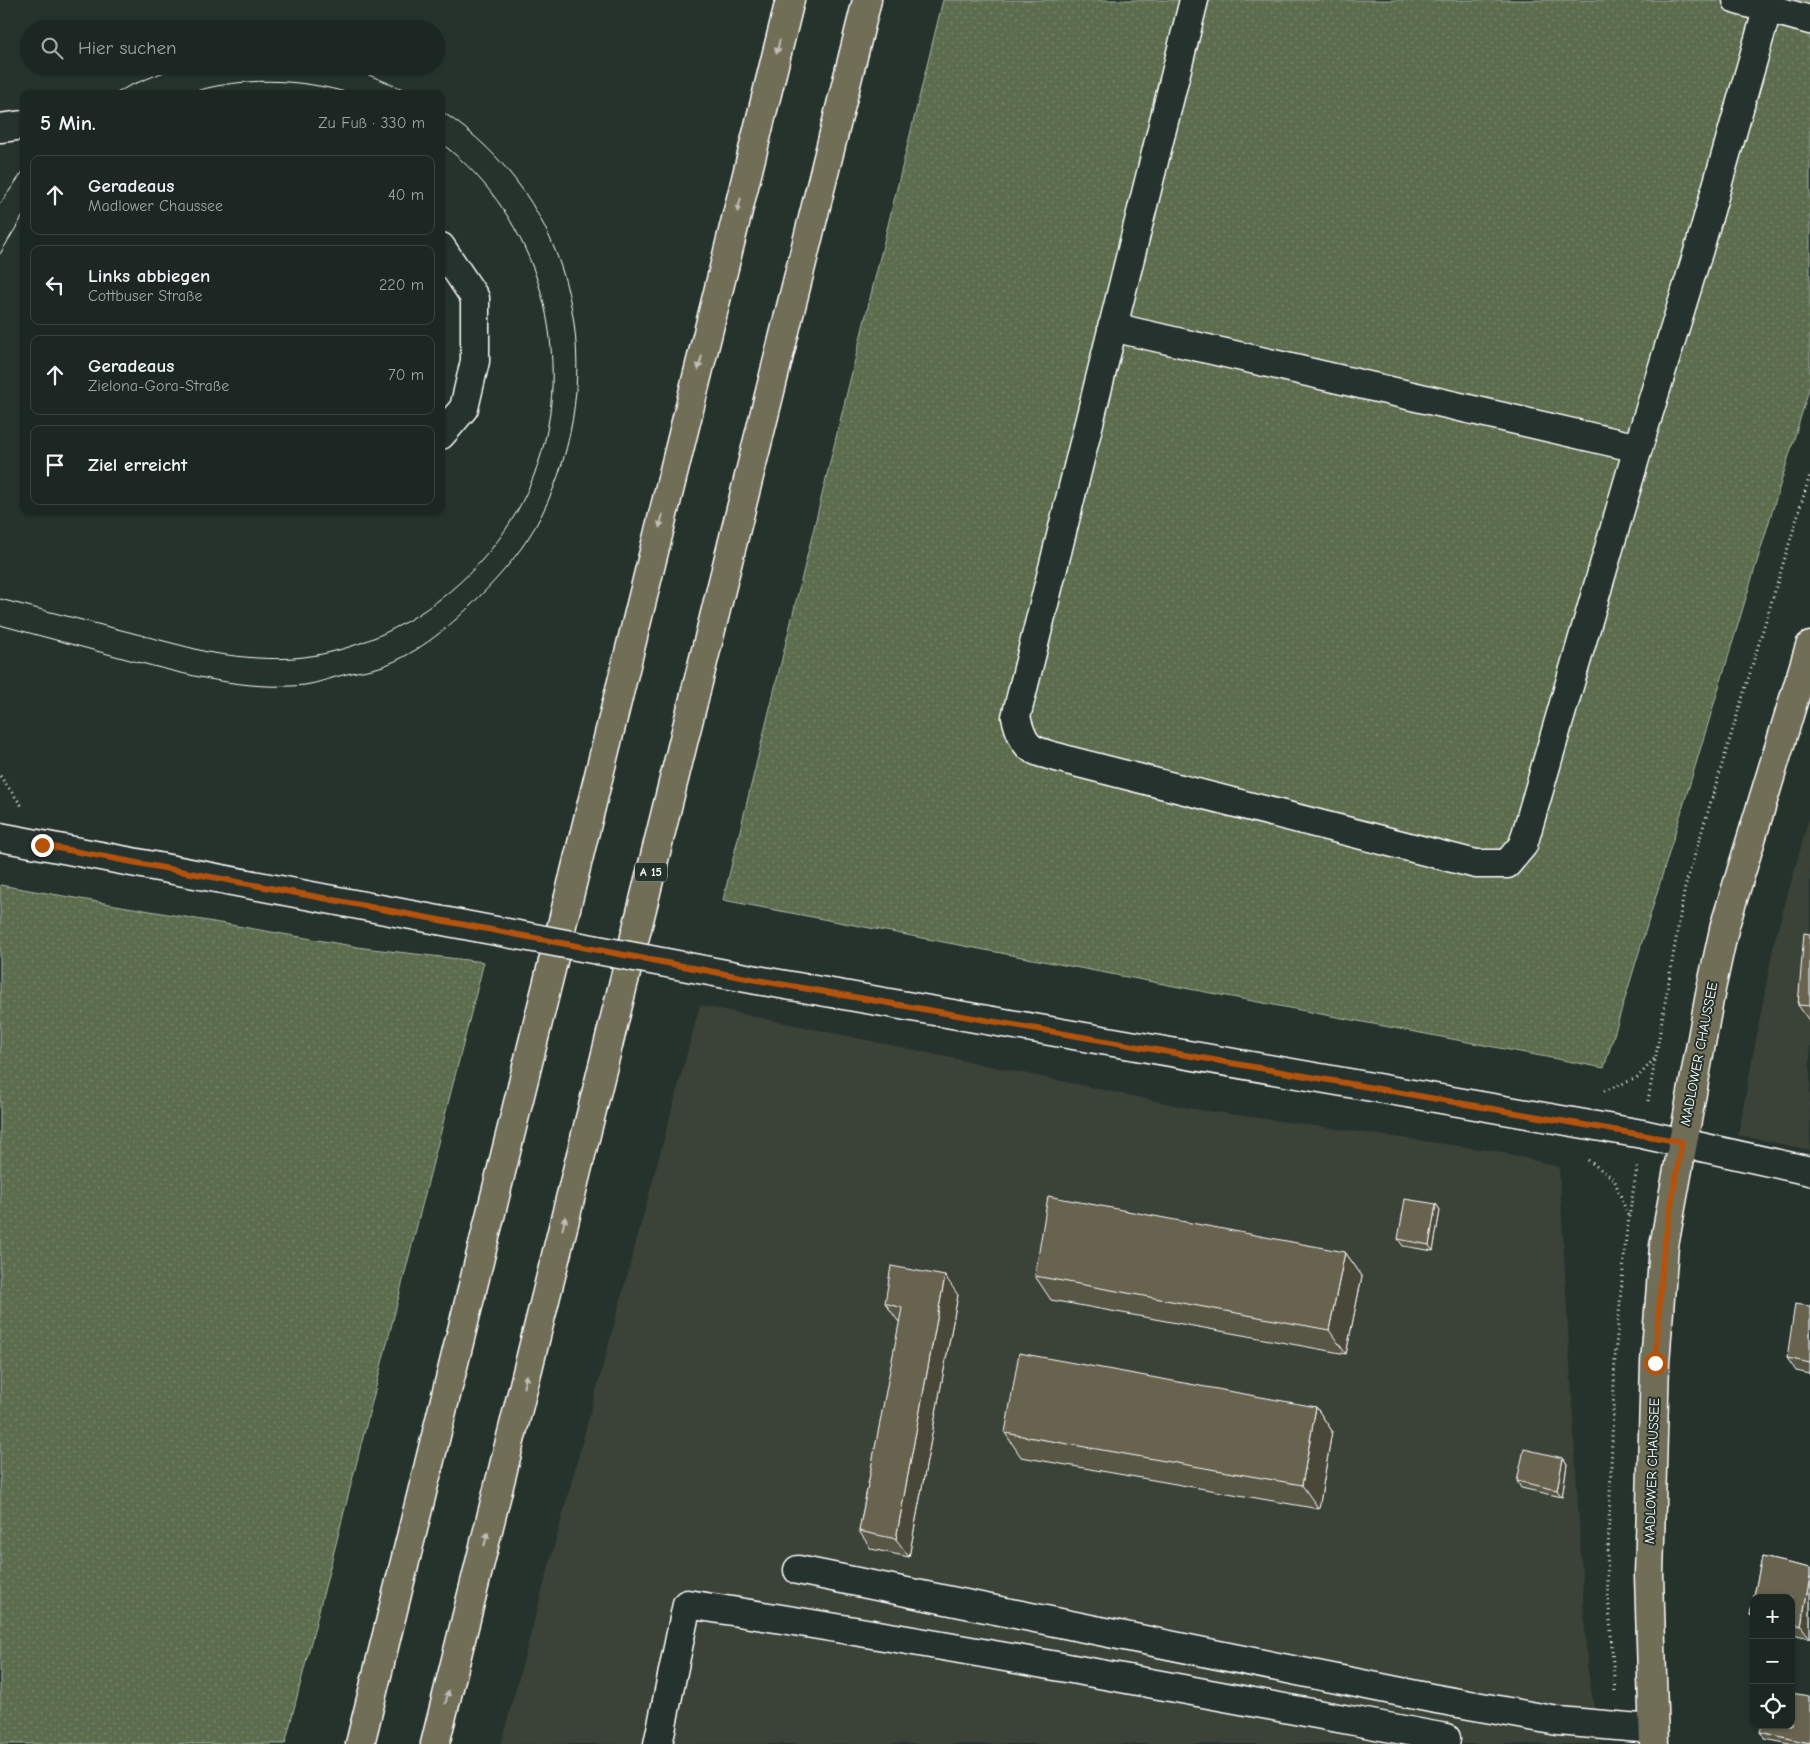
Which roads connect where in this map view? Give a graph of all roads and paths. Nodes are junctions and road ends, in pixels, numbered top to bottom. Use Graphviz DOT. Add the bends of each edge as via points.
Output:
graph roads {
  1 [pos="790,0"];
  2 [pos="866,0"];
  3 [pos="1194,0"];
  4 [pos="1737,0"];
  5 [pos="1769,4"];
  6 [pos="1810,20"];
  7 [pos="20,126"];
  8 [pos="0,128"];
  9 [pos="445,253"];
  10 [pos="1112,327"];
  11 [pos="445,431"];
  12 [pos="1638,448"];
  13 [pos="1810,475"];
  14 [pos="1810,646"];
  15 [pos="0,837"];
  16 [pos="1642,1134"];
  17 [pos="1682,1142"];
  18 [pos="1810,1171"];
  19 [pos="798,1570"];
  20 [pos="1653,1736"];
  21 [pos="360,1744"];
  22 [pos="435,1744"];
  23 [pos="658,1744"];
  24 [pos="1445,1744"];
  1 -- 21 [label="main road, one-way"];
  22 -- 2 [label="main road, A 15, one-way"];
  3 -- 10 [label="street"];
  4 -- 5 [label="street"];
  5 -- 6 [label="street"];
  5 -- 12 [label="street"];
  7 -- 8 [label="street"];
  9 -- 11 [label="street" via="475,298 475,362 464,408"];
  10 -- 12 [label="street"];
  10 -- 12 [label="street" via="1016,717 1021,739 1032,749 1067,760 1476,864 1507,864 1523,845"];
  13 -- 16 [label="path" via="1685,887"];
  14 -- 17 [label="main road, MADLOWER CHAUSSEE" via="1725,925"];
  15 -- 16 [label="street, bridge" via="757,980"];
  16 -- 17 [label="street"];
  17 -- 18 [label="street"];
  17 -- 20 [label="main road, MADLOWER CHAUSSEE" via="1664,1246 1655,1363 1649,1575"];
  19 -- 20 [label="street" via="1441,1700"];
  23 -- 24 [label="street" via="688,1604 967,1648 1446,1738"];
}
